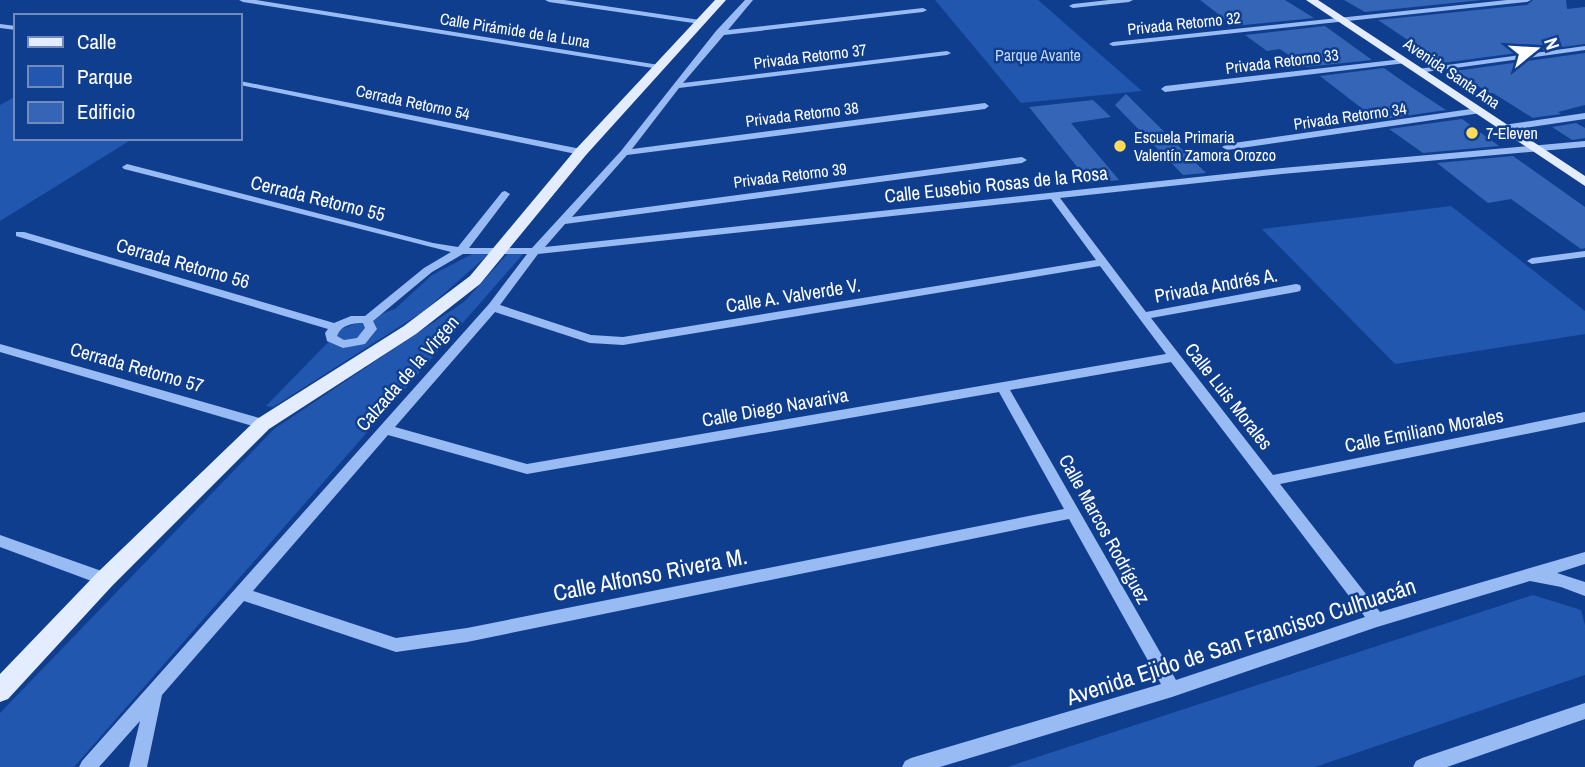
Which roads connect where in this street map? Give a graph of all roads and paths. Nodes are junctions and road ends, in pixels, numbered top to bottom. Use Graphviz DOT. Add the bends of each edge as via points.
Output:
graph roads {
  1 [pos="243,0"];
  2 [pos="549,0"];
  3 [pos="721,0"];
  4 [pos="748,0"];
  5 [pos="1129,0"];
  6 [pos="1311,0"];
  7 [pos="1527,0"];
  8 [pos="1073,6"];
  9 [pos="923,10"];
  10 [pos="1342,21"];
  11 [pos="700,22"];
  12 [pos="719,33"];
  13 [pos="1113,44"];
  14 [pos="1585,48"];
  15 [pos="947,53"];
  16 [pos="1403,61"];
  17 [pos="659,67"];
  18 [pos="1418,71"];
  19 [pos="242,83"];
  20 [pos="676,86"];
  21 [pos="1165,89"];
  22 [pos="985,106"];
  23 [pos="1478,111"];
  24 [pos="1585,116"];
  25 [pos="1503,128"];
  26 [pos="1585,144"];
  27 [pos="1227,147"];
  28 [pos="1536,150"];
  29 [pos="581,152"];
  30 [pos="624,153"];
  31 [pos="1022,160"];
  32 [pos="127,167"];
  33 [pos="1581,182"];
  34 [pos="505,194"];
  35 [pos="1053,195"];
  36 [pos="562,220"];
  37 [pos="20,234"];
  38 [pos="501,250"];
  39 [pos="461,251"];
  40 [pos="535,251"];
  41 [pos="1585,254"];
  42 [pos="1532,261"];
  43 [pos="1102,262"];
  44 [pos="1296,288"];
  45 [pos="493,307"];
  46 [pos="1143,316"];
  47 [pos="366,320"];
  48 [pos="335,327"];
  49 [pos="0,348"];
  50 [pos="1174,357"];
  51 [pos="1003,388"];
  52 [pos="1585,416"];
  53 [pos="263,424"];
  54 [pos="386,429"];
  55 [pos="1270,481"];
  56 [pos="1071,513"];
  57 [pos="0,541"];
  58 [pos="1585,558"];
  59 [pos="105,579"];
  60 [pos="1520,579"];
  61 [pos="1585,589"];
  62 [pos="242,594"];
  63 [pos="1377,620"];
  64 [pos="1172,689"];
  65 [pos="0,691"];
  66 [pos="155,691"];
  67 [pos="1585,711"];
  68 [pos="88,767"];
  69 [pos="138,767"];
  70 [pos="911,767"];
  71 [pos="1422,767"];
  1 -- 17 [label="street, Calle Pirámide de la Luna"];
  2 -- 11 [label="street"];
  3 -- 11 [label="main road, Calzada de la Virgen"];
  4 -- 12 [label="street, Calzada de la Virgen"];
  5 -- 8 [label="street"];
  6 -- 10 [label="main road, Avenida Santa Ana"];
  7 -- 10 [label="street, Privada Retorno 32"];
  9 -- 12 [label="street"];
  10 -- 13 [label="street, Privada Retorno 32"];
  10 -- 16 [label="main road, Avenida Santa Ana"];
  11 -- 17 [label="main road, Calzada de la Virgen"];
  12 -- 20 [label="street, Calzada de la Virgen"];
  14 -- 18 [label="street"];
  15 -- 20 [label="street, Privada Retorno 37"];
  16 -- 18 [label="main road, Avenida Santa Ana"];
  16 -- 21 [label="street, Privada Retorno 33"];
  17 -- 29 [label="main road, Calzada de la Virgen"];
  18 -- 23 [label="main road, Avenida Santa Ana"];
  19 -- 29 [label="street, Cerrada Retorno 54"];
  20 -- 30 [label="street, Calzada de la Virgen"];
  22 -- 30 [label="street, Privada Retorno 38"];
  23 -- 25 [label="main road, Avenida Santa Ana"];
  23 -- 27 [label="street, Privada Retorno 34"];
  24 -- 25 [label="street"];
  25 -- 28 [label="main road, Avenida Santa Ana"];
  26 -- 28 [label="street, Calle Eusebio Rosas de la Rosa"];
  28 -- 33 [label="main road, Avenida Santa Ana"];
  28 -- 35 [label="street, Calle Eusebio Rosas de la Rosa"];
  29 -- 38 [label="main road, Calzada de la Virgen"];
  30 -- 36 [label="street, Calzada de la Virgen"];
  31 -- 36 [label="street, Privada Retorno 39"];
  32 -- 39 [label="street, Cerrada Retorno 55"];
  34 -- 39 [label="street"];
  35 -- 40 [label="street, Calle Eusebio Rosas de la Rosa"];
  35 -- 43 [label="street, Calle Luis Morales"];
  36 -- 40 [label="street, Calzada de la Virgen"];
  37 -- 48 [label="street, Cerrada Retorno 56"];
  38 -- 39 [label="street, Cerrada Retorno 55"];
  38 -- 40 [label="street, Calle Eusebio Rosas de la Rosa"];
  38 -- 53 [label="main road, Calzada de la Virgen" via="475,280 410,330"];
  39 -- 47 [label="street" via="428,270"];
  40 -- 45 [label="street, Calzada de la Virgen"];
  41 -- 42 [label="street"];
  43 -- 45 [label="street, Calle A. Valverde V." via="623,341 590,340"];
  43 -- 46 [label="street, Calle Luis Morales"];
  44 -- 46 [label="street, Privada Andrés A."];
  45 -- 54 [label="street, Calzada de la Virgen"];
  46 -- 50 [label="street, Calle Luis Morales"];
  47 -- 48 [label="street" via="351,319"];
  47 -- 48 [label="street" via="371,324 367,335 351,344 335,343 331,338"];
  49 -- 53 [label="street, Cerrada Retorno 57"];
  50 -- 51 [label="street, Calle Diego Navariva"];
  50 -- 55 [label="street, Calle Luis Morales"];
  51 -- 54 [label="street, Calle Diego Navariva" via="527,469"];
  51 -- 56 [label="street, Calle Marcos Rodríguez"];
  52 -- 55 [label="street, Calle Emiliano Morales"];
  53 -- 59 [label="main road, Calzada de la Virgen"];
  54 -- 62 [label="street, Calzada de la Virgen"];
  55 -- 63 [label="street, Calle Luis Morales"];
  56 -- 62 [label="street, Calle Alfonso Rivera M." via="467,635 396,645"];
  56 -- 64 [label="street, Calle Marcos Rodríguez"];
  57 -- 59 [label="street"];
  58 -- 60 [label="street, Avenida Ejido de San Francisco Culhuacán"];
  59 -- 65 [label="main road, Calzada de la Virgen"];
  60 -- 61 [label="street" via="1546,577"];
  60 -- 63 [label="street, Avenida Ejido de San Francisco Culhuacán"];
  62 -- 66 [label="street, Calzada de la Virgen"];
  63 -- 64 [label="street, Avenida Ejido de San Francisco Culhuacán"];
  64 -- 70 [label="street, Avenida Ejido de San Francisco Culhuacán"];
  66 -- 68 [label="street, Calzada de la Virgen"];
  66 -- 69 [label="street"];
  67 -- 71 [label="street"];
}
